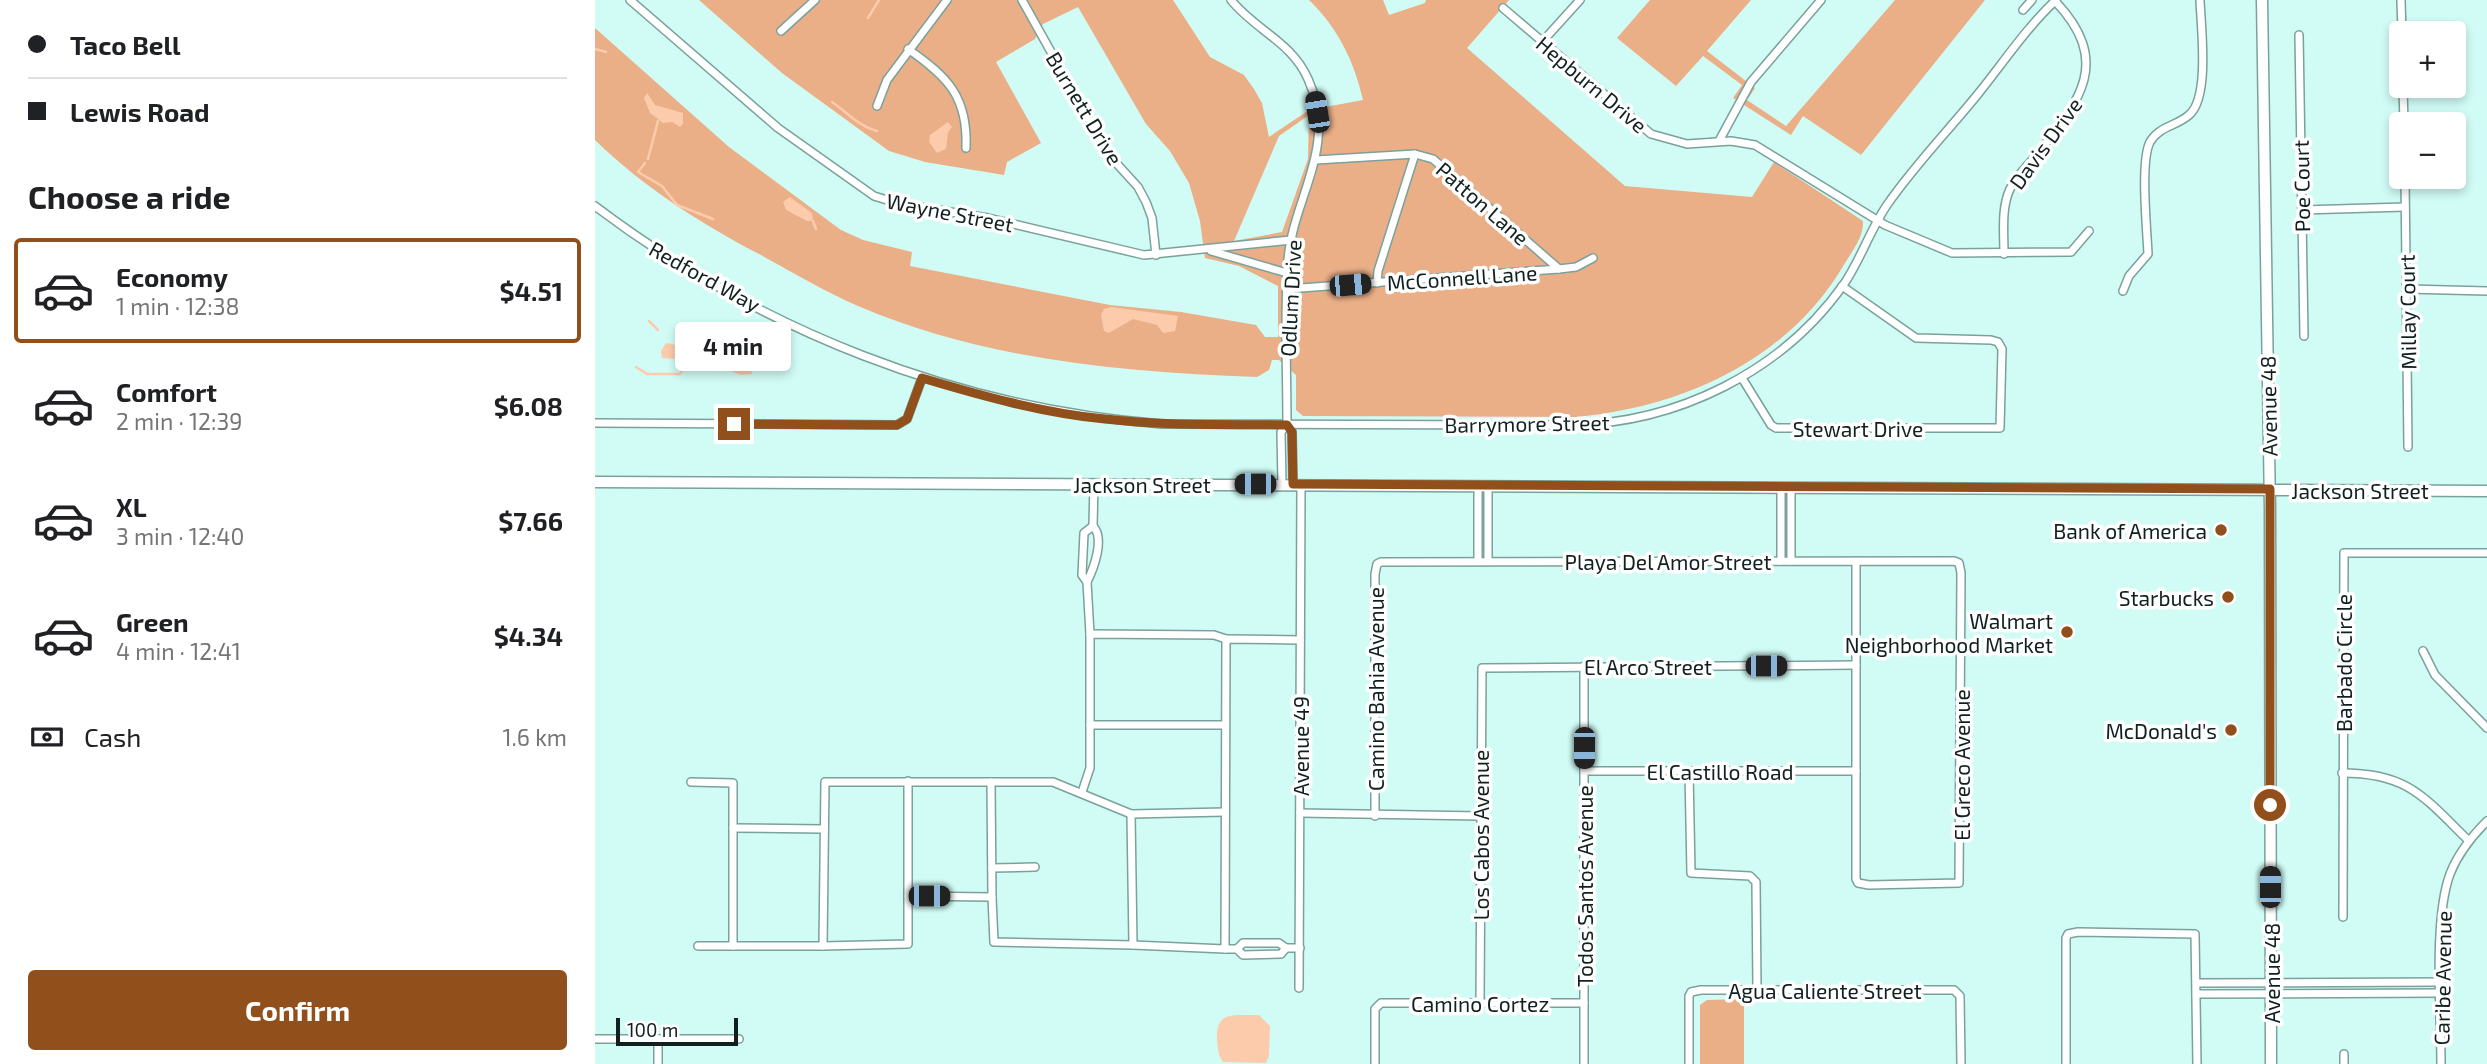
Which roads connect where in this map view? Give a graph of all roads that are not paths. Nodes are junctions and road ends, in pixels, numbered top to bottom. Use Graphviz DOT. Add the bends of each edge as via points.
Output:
graph roads {
  1 [pos="630,0"];
  2 [pos="815,0"];
  3 [pos="947,0"];
  4 [pos="1022,0"];
  5 [pos="1231,0"];
  6 [pos="1580,0"];
  7 [pos="1821,0"];
  8 [pos="2032,0"];
  9 [pos="2200,0"];
  10 [pos="2262,0"];
  11 [pos="2401,0"];
  12 [pos="2056,1"];
  13 [pos="1503,8"];
  14 [pos="2023,10"];
  15 [pos="2402,21"];
  16 [pos="781,31"];
  17 [pos="2299,35"];
  18 [pos="1542,42"];
  19 [pos="908,49"];
  20 [pos="877,106"];
  21 [pos="1719,141"];
  22 [pos="966,148"];
  23 [pos="1415,154"];
  24 [pos="1316,160"];
  25 [pos="2405,189"];
  26 [pos="595,206"];
  27 [pos="2405,207"];
  28 [pos="2302,210"];
  29 [pos="1877,220"];
  30 [pos="2089,231"];
  31 [pos="1291,240"];
  32 [pos="1211,250"];
  33 [pos="2004,254"];
  34 [pos="1156,255"];
  35 [pos="1593,258"];
  36 [pos="1559,269"];
  37 [pos="1287,273"];
  38 [pos="1377,283"];
  39 [pos="1842,286"];
  40 [pos="1287,289"];
  41 [pos="2407,289"];
  42 [pos="2123,291"];
  43 [pos="2487,291"];
  44 [pos="2304,336"];
  45 [pos="898,370"];
  46 [pos="922,378"];
  47 [pos="1742,378"];
  48 [pos="595,423"];
  49 [pos="1287,425"];
  50 [pos="2408,447"];
  51 [pos="1292,450"];
  52 [pos="1282,451"];
  53 [pos="595,482"];
  54 [pos="1094,484"];
  55 [pos="1292,484"];
  56 [pos="1483,487"];
  57 [pos="1786,488"];
  58 [pos="2270,489"];
  59 [pos="2487,491"];
  60 [pos="1093,526"];
  61 [pos="1082,551"];
  62 [pos="1096,551"];
  63 [pos="2487,553"];
  64 [pos="1478,561"];
  65 [pos="1488,561"];
  66 [pos="1781,561"];
  67 [pos="1791,561"];
  68 [pos="1856,561"];
  69 [pos="1958,563"];
  70 [pos="1377,564"];
  71 [pos="1087,582"];
  72 [pos="1090,634"];
  73 [pos="1226,639"];
  74 [pos="1300,639"];
  75 [pos="2423,651"];
  76 [pos="1584,666"];
  77 [pos="1856,666"];
  78 [pos="1482,668"];
  79 [pos="1090,725"];
  80 [pos="1225,725"];
  81 [pos="2487,727"];
  82 [pos="1584,771"];
  83 [pos="1689,771"];
  84 [pos="1856,771"];
  85 [pos="2342,773"];
  86 [pos="908,781"];
  87 [pos="691,782"];
  88 [pos="992,782"];
  89 [pos="1082,792"];
  90 [pos="1225,812"];
  91 [pos="1300,813"];
  92 [pos="1131,814"];
  93 [pos="1375,816"];
  94 [pos="1480,816"];
  95 [pos="2487,821"];
  96 [pos="733,828"];
  97 [pos="823,829"];
  98 [pos="2468,840"];
  99 [pos="1035,867"];
  100 [pos="992,868"];
  101 [pos="908,896"];
  102 [pos="992,897"];
  103 [pos="2343,917"];
  104 [pos="1259,943"];
  105 [pos="1133,945"];
  106 [pos="698,946"];
  107 [pos="733,946"];
  108 [pos="823,946"];
  109 [pos="1286,948"];
  110 [pos="1300,948"];
  111 [pos="1225,949"];
  112 [pos="1237,949"];
  113 [pos="1259,955"];
  114 [pos="2197,982"];
  115 [pos="2271,982"];
  116 [pos="2441,982"];
  117 [pos="1299,988"];
  118 [pos="1757,990"];
  119 [pos="2441,993"];
  120 [pos="2197,994"];
  121 [pos="2271,994"];
  122 [pos="1480,1003"];
  123 [pos="1584,1003"];
  124 [pos="595,1039"];
  125 [pos="658,1039"];
  126 [pos="739,1039"];
  127 [pos="2344,1054"];
  128 [pos="658,1064"];
  129 [pos="1375,1064"];
  130 [pos="1584,1064"];
  131 [pos="1689,1064"];
  132 [pos="1961,1064"];
  133 [pos="2066,1064"];
  134 [pos="2197,1064"];
  135 [pos="2271,1064"];
  136 [pos="2344,1064"];
  137 [pos="2441,1064"];
  1 -- 34 [label="street, Wayne Street" via="778,128 874,196"];
  2 -- 16 [label="street"];
  3 -- 19 [label="street"];
  4 -- 34 [label="street, Burnett Drive" via="1108,154 1146,202"];
  5 -- 24 [label="street, Odlum Drive" via="1291,51 1308,79 1317,116"];
  6 -- 18 [label="street"];
  7 -- 21 [label="street" via="1751,82"];
  8 -- 14 [label="street"];
  9 -- 42 [label="street" via="2200,98 2188,117 2164,127 2150,141 2146,160 2148,254"];
  10 -- 58 [label="main road, Avenue 48"];
  11 -- 15 [label="street"];
  12 -- 29 [label="street, Barrymore Street"];
  12 -- 33 [label="street, Davis Drive" via="2081,36 2087,72 2074,107 2010,187 2004,214"];
  13 -- 18 [label="street, Hepburn Drive"];
  17 -- 28 [label="street, Poe Court"];
  18 -- 21 [label="street, Hepburn Drive" via="1651,134 1687,144"];
  19 -- 20 [label="street" via="887,80"];
  19 -- 22 [label="street" via="938,70 956,94 965,121"];
  21 -- 29 [label="street, Hepburn Drive" via="1765,149"];
  23 -- 24 [label="street, Patton Lane"];
  23 -- 36 [label="street, Patton Lane" via="1433,159"];
  23 -- 38 [label="street"];
  24 -- 31 [label="street, Odlum Drive"];
  25 -- 27 [label="street, Millay Court"];
  26 -- 45 [label="street, Redford Way" via="695,274 824,339"];
  27 -- 28 [label="street"];
  27 -- 41 [label="street, Millay Court"];
  28 -- 44 [label="street, Poe Court"];
  29 -- 33 [label="street, Hepburn Drive" via="1952,253"];
  29 -- 39 [label="street, Barrymore Street"];
  30 -- 33 [label="street, Hepburn Drive" via="2071,252"];
  31 -- 32 [label="street, Wayne Street"];
  31 -- 37 [label="street, Odlum Drive"];
  32 -- 34 [label="street, Wayne Street"];
  32 -- 37 [label="street, Wayne Street"];
  35 -- 36 [label="street, McConnell Lane"];
  36 -- 38 [label="street, McConnell Lane"];
  37 -- 40 [label="street, Odlum Drive"];
  38 -- 40 [label="street, McConnell Lane"];
  39 -- 47 [label="street, Barrymore Street" via="1786,347"];
  39 -- 47 [label="street, Stewart Drive" via="1916,338 1998,342 2002,349 2000,428 1776,428"];
  40 -- 49 [label="street, Odlum Drive"];
  41 -- 43 [label="street"];
  41 -- 50 [label="street, Millay Court"];
  45 -- 46 [label="street, Barrymore Street"];
  46 -- 48 [label="street" via="907,419 897,425"];
  46 -- 49 [label="street, Barrymore Street" via="1002,401 1104,419"];
  47 -- 49 [label="street, Barrymore Street" via="1672,409 1611,422"];
  49 -- 51 [label="street, Odlum Drive" via="1292,432"];
  49 -- 52 [label="street, Odlum Drive" via="1281,432"];
  51 -- 52 [label="street"];
  51 -- 55 [label="street, Odlum Drive"];
  52 -- 55 [label="street, Odlum Drive"];
  53 -- 54 [label="main road, Jackson Street"];
  54 -- 55 [label="main road, Jackson Street"];
  54 -- 60 [label="street"];
  55 -- 56 [label="main road, Jackson Street"];
  55 -- 74 [label="street, Avenue 49" via="1300,504"];
  56 -- 57 [label="main road, Jackson Street"];
  56 -- 64 [label="street"];
  56 -- 65 [label="street"];
  57 -- 58 [label="main road, Jackson Street"];
  57 -- 66 [label="street"];
  57 -- 67 [label="street"];
  58 -- 59 [label="main road, Jackson Street"];
  58 -- 115 [label="main road, Avenue 48"];
  60 -- 61 [label="street" via="1084,533"];
  60 -- 62 [label="street" via="1098,531"];
  61 -- 62 [label="street"];
  61 -- 71 [label="street" via="1082,575"];
  62 -- 71 [label="street"];
  63 -- 85 [label="street, Barbado Circle" via="2344,553"];
  64 -- 65 [label="street, Playa Del Amor Street"];
  64 -- 70 [label="street, Playa Del Amor Street"];
  65 -- 66 [label="street, Playa Del Amor Street"];
  66 -- 67 [label="street, Playa Del Amor Street"];
  67 -- 68 [label="street, Playa Del Amor Street"];
  68 -- 69 [label="street, Playa Del Amor Street"];
  68 -- 77 [label="street"];
  69 -- 84 [label="street, El Greco Avenue" via="1958,883 1859,883"];
  70 -- 93 [label="street, Camino Bahia Avenue"];
  71 -- 72 [label="street"];
  72 -- 73 [label="street" via="1215,635"];
  72 -- 79 [label="street"];
  73 -- 74 [label="street"];
  73 -- 80 [label="street"];
  74 -- 91 [label="street, Avenue 49"];
  75 -- 81 [label="street" via="2435,675"];
  76 -- 77 [label="street, El Arco Street"];
  76 -- 78 [label="street, El Arco Street"];
  76 -- 82 [label="street, Todos Santos Avenue"];
  77 -- 84 [label="street"];
  78 -- 94 [label="street, Los Cabos Avenue"];
  79 -- 80 [label="street"];
  79 -- 89 [label="street" via="1090,768"];
  80 -- 90 [label="street"];
  82 -- 83 [label="street, El Castillo Road"];
  82 -- 123 [label="street, Todos Santos Avenue"];
  83 -- 84 [label="street, El Castillo Road"];
  83 -- 118 [label="street" via="1691,873 1751,876 1756,882"];
  85 -- 98 [label="street" via="2385,775 2402,782"];
  85 -- 103 [label="street, Barbado Circle"];
  86 -- 88 [label="street"];
  86 -- 97 [label="street" via="825,782"];
  86 -- 101 [label="street"];
  87 -- 96 [label="street" via="733,783"];
  88 -- 89 [label="street" via="1053,782"];
  88 -- 100 [label="street"];
  89 -- 92 [label="street"];
  90 -- 92 [label="street"];
  90 -- 111 [label="street"];
  91 -- 93 [label="street"];
  91 -- 110 [label="street, Avenue 49"];
  92 -- 105 [label="street"];
  93 -- 94 [label="street"];
  94 -- 122 [label="street, Los Cabos Avenue"];
  95 -- 98 [label="street, Caribe Avenue"];
  96 -- 97 [label="street"];
  96 -- 107 [label="street"];
  97 -- 108 [label="street"];
  98 -- 116 [label="street, Caribe Avenue" via="2450,873 2443,901"];
  99 -- 100 [label="street"];
  100 -- 102 [label="street"];
  101 -- 102 [label="street"];
  101 -- 108 [label="street" via="908,944"];
  102 -- 105 [label="street" via="994,942"];
  104 -- 109 [label="street" via="1279,943"];
  104 -- 112 [label="street" via="1243,943"];
  104 -- 113 [label="street"];
  105 -- 111 [label="street"];
  106 -- 107 [label="street"];
  107 -- 108 [label="street"];
  109 -- 110 [label="street"];
  109 -- 113 [label="street" via="1280,954"];
  110 -- 117 [label="street, Avenue 49"];
  111 -- 112 [label="street"];
  112 -- 113 [label="street" via="1243,955"];
  114 -- 115 [label="street"];
  114 -- 120 [label="street"];
  114 -- 133 [label="street" via="2195,934 2068,934"];
  115 -- 116 [label="street"];
  115 -- 121 [label="main road, Avenue 48"];
  116 -- 119 [label="street, Caribe Avenue"];
  118 -- 131 [label="street, Agua Caliente Street" via="1691,992"];
  118 -- 132 [label="street, Agua Caliente Street" via="1958,992"];
  119 -- 121 [label="street"];
  119 -- 137 [label="street, Caribe Avenue"];
  120 -- 121 [label="street"];
  120 -- 134 [label="street"];
  121 -- 135 [label="main road, Avenue 48"];
  122 -- 123 [label="street, Camino Cortez"];
  122 -- 129 [label="street, Camino Cortez" via="1377,1005"];
  123 -- 130 [label="street, Todos Santos Avenue"];
  124 -- 125 [label="street"];
  125 -- 126 [label="street"];
  125 -- 128 [label="street"];
  127 -- 136 [label="street"];
}
